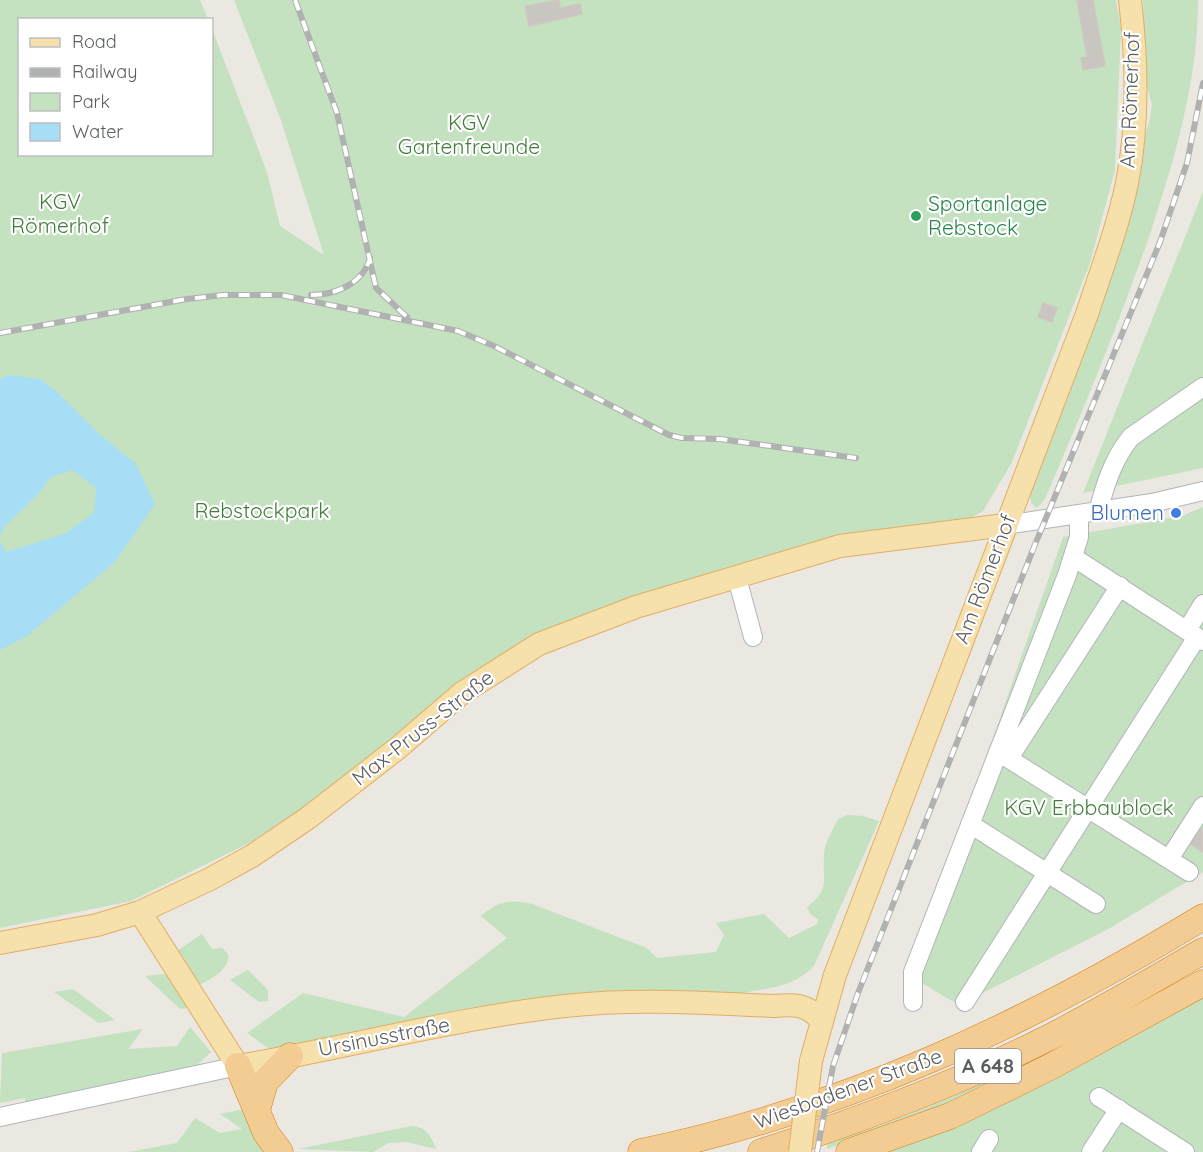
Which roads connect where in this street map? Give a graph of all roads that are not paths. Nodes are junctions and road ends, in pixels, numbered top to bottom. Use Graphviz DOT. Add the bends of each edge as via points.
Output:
graph roads {
  1 [pos="1130,0"];
  2 [pos="1203,387"];
  3 [pos="1203,491"];
  4 [pos="1098,512"];
  5 [pos="1079,515"];
  6 [pos="1005,525"];
  7 [pos="1073,557"];
  8 [pos="737,578"];
  9 [pos="1120,586"];
  10 [pos="1203,604"];
  11 [pos="1196,636"];
  12 [pos="753,637"];
  13 [pos="1004,755"];
  14 [pos="1203,806"];
  15 [pos="1088,809"];
  16 [pos="970,824"];
  17 [pos="1168,859"];
  18 [pos="1048,872"];
  19 [pos="1189,872"];
  20 [pos="1096,904"];
  21 [pos="140,912"];
  22 [pos="1203,917"];
  23 [pos="0,943"];
  24 [pos="1203,951"];
  25 [pos="835,975"];
  26 [pos="1203,983"];
  27 [pos="913,1002"];
  28 [pos="965,1002"];
  29 [pos="781,1005"];
  30 [pos="821,1020"];
  31 [pos="290,1056"];
  32 [pos="220,1057"];
  33 [pos="1099,1097"];
  34 [pos="1119,1109"];
  35 [pos="259,1116"];
  36 [pos="0,1117"];
  37 [pos="280,1152"];
  38 [pos="641,1152"];
  39 [pos="761,1152"];
  40 [pos="800,1152"];
  41 [pos="849,1152"];
  42 [pos="1091,1152"];
  43 [pos="1185,1152"];
  1 -- 6 [label="main road, Am Römerhof" via="1135,88 1127,183 1086,314"];
  2 -- 4 [label="street" via="1131,437 1107,481"];
  3 -- 4 [label="street"];
  4 -- 5 [label="street"];
  5 -- 6 [label="street"];
  5 -- 7 [label="street" via="1079,537"];
  6 -- 8 [label="main road, Max-Pruss-Straße" via="858,542"];
  6 -- 25 [label="main road, Am Römerhof"];
  7 -- 9 [label="street"];
  7 -- 13 [label="street"];
  8 -- 12 [label="street"];
  8 -- 21 [label="main road, Max-Pruss-Straße" via="636,607 539,644 462,693 317,811 252,856"];
  9 -- 11 [label="street"];
  9 -- 13 [label="street"];
  10 -- 11 [label="street"];
  11 -- 15 [label="street"];
  13 -- 15 [label="street"];
  13 -- 16 [label="street"];
  14 -- 17 [label="street"];
  15 -- 17 [label="street"];
  15 -- 18 [label="street"];
  16 -- 18 [label="street"];
  16 -- 27 [label="street" via="913,972"];
  17 -- 19 [label="street"];
  18 -- 20 [label="street"];
  18 -- 28 [label="street"];
  21 -- 23 [label="main road, Max-Pruss-Straße" via="97,925"];
  21 -- 32 [label="main road"];
  22 -- 38 [label="highway, Wiesbadener Straße / A 648" via="1040,1010 962,1047 774,1119"];
  24 -- 39 [label="highway, Wiesbadener Straße / A 648" via="1052,1036 967,1076 851,1123"];
  25 -- 29 [label="main road"];
  25 -- 30 [label="main road, Am Römerhof"];
  26 -- 41 [label="highway" via="1050,1067 960,1111"];
  29 -- 30 [label="main road, Ursinusstraße" via="794,1015"];
  29 -- 31 [label="main road, Ursinusstraße" via="631,1002 567,1006 507,1013"];
  30 -- 40 [label="main road, Am Römerhof, bridge" via="811,1061"];
  31 -- 32 [label="main road, Ursinusstraße"];
  31 -- 35 [label="highway" via="265,1082"];
  32 -- 35 [label="highway"];
  32 -- 36 [label="street, Ursinusstraße"];
  33 -- 34 [label="street"];
  34 -- 42 [label="street"];
  34 -- 43 [label="street"];
  35 -- 37 [label="highway"];
}
